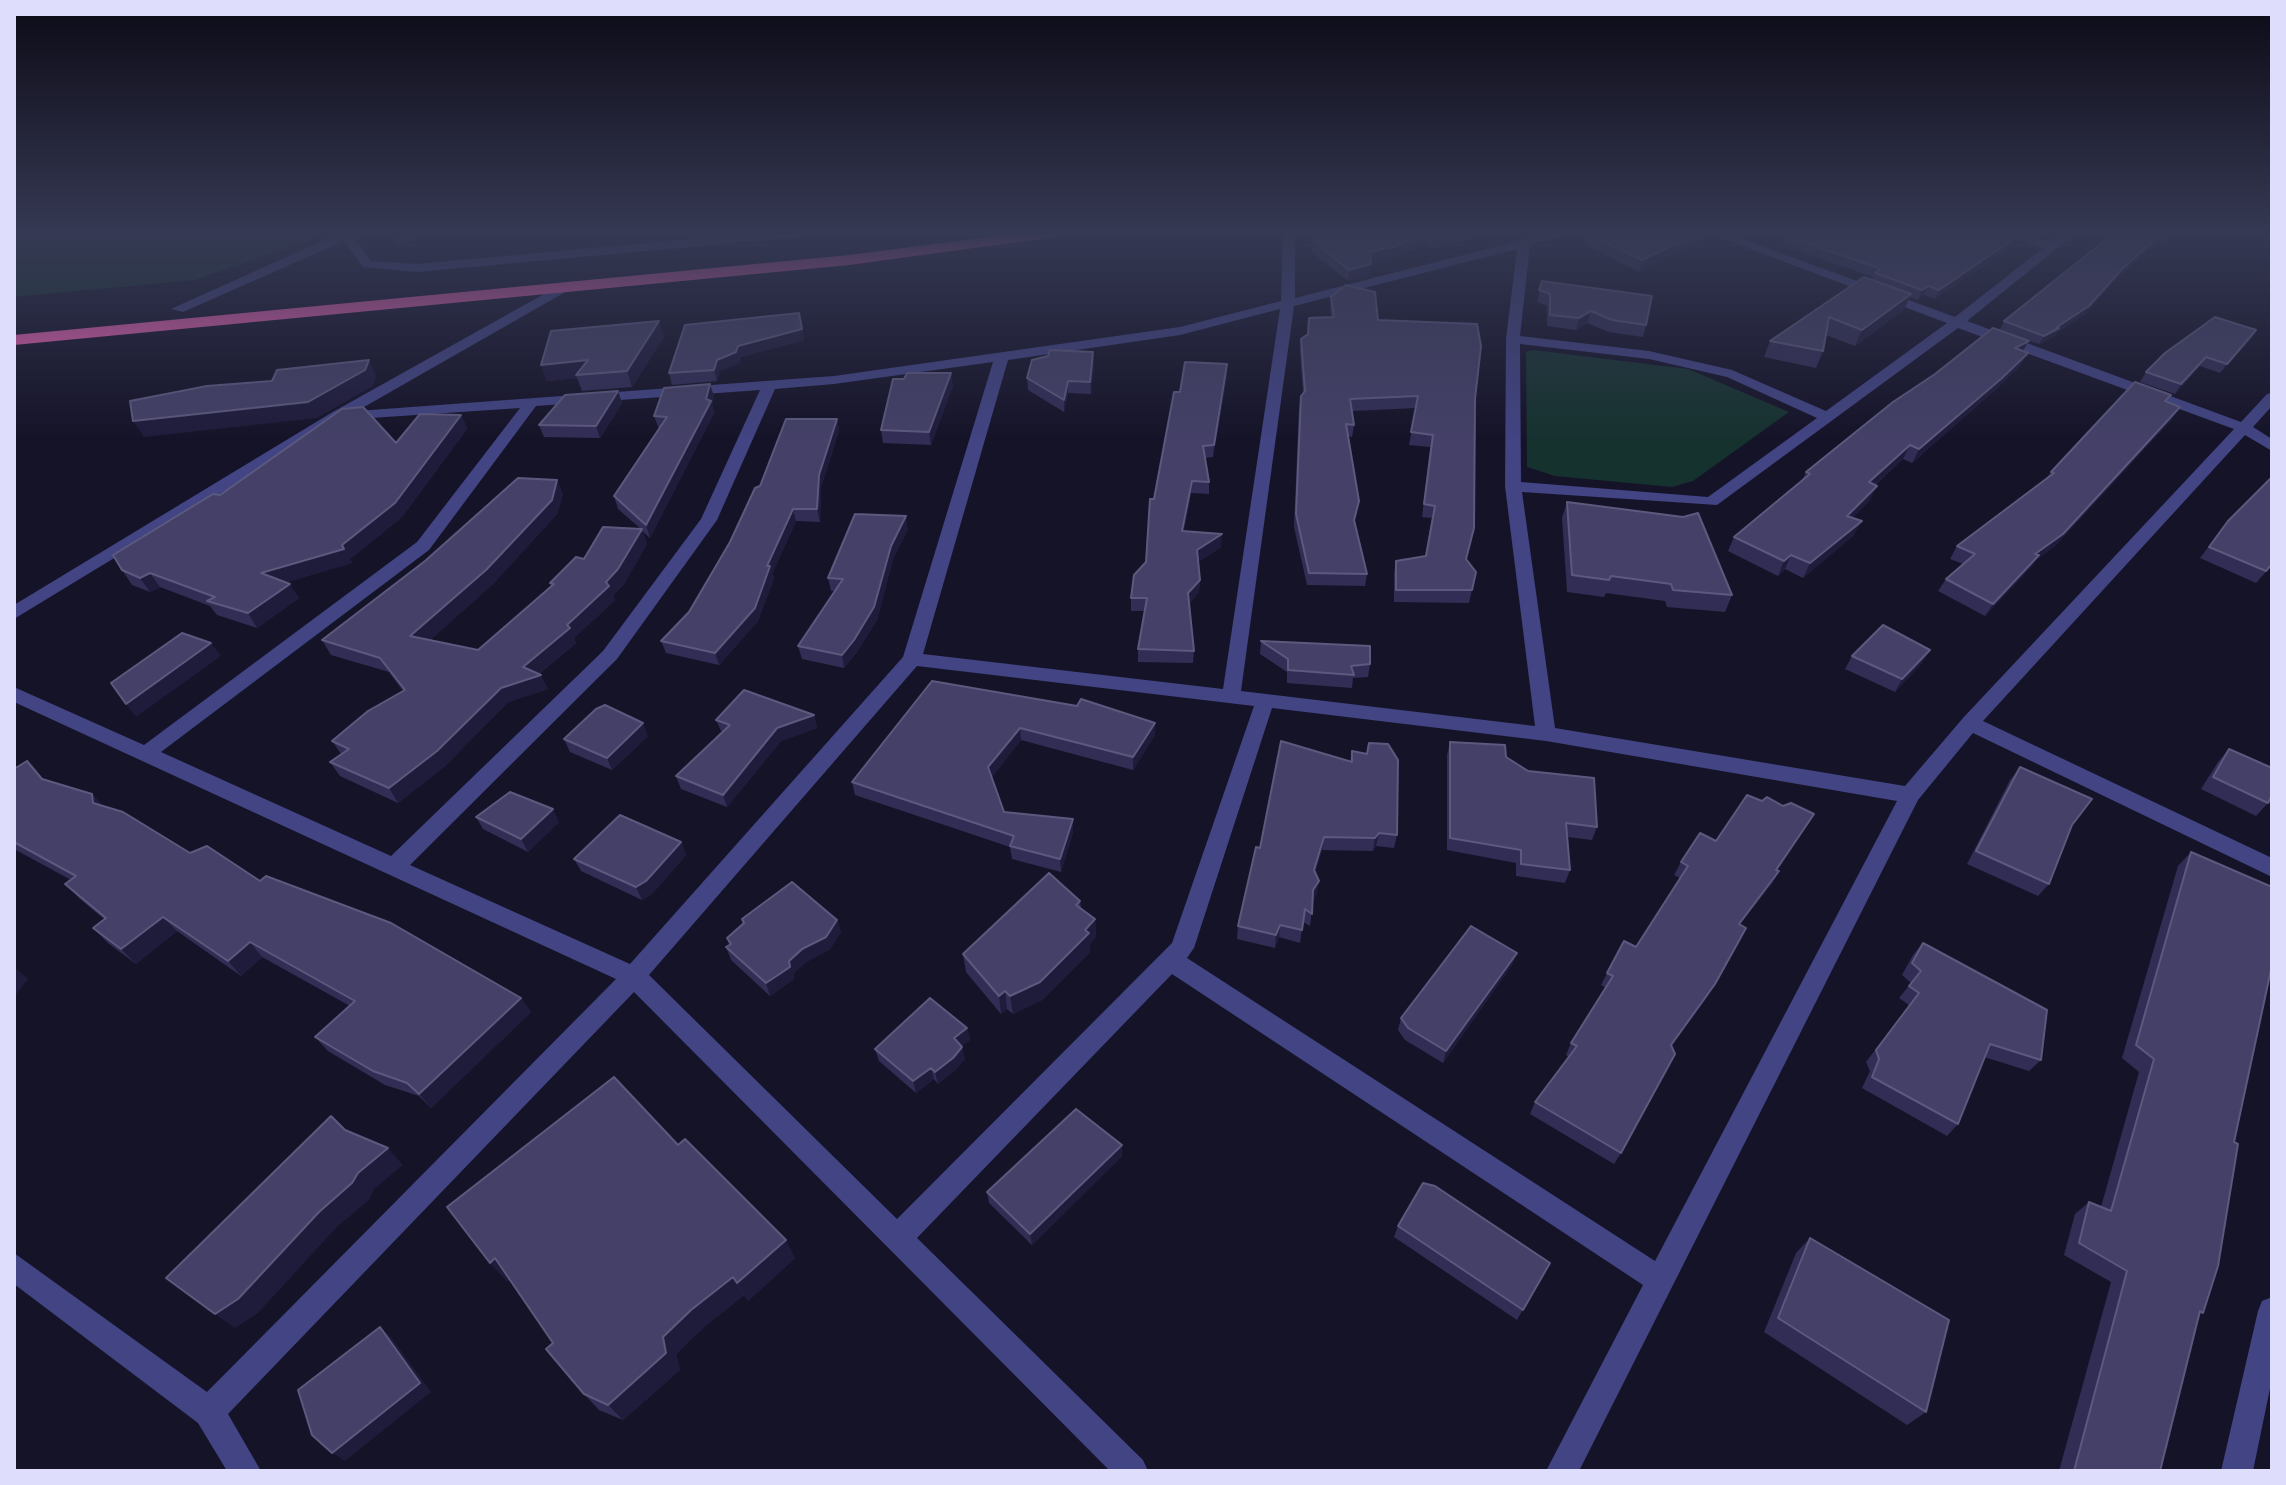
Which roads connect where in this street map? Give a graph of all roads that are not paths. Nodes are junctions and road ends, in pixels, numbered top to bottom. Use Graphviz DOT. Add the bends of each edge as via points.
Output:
graph roads {
  1 [pos="193,302"];
  2 [pos="251,302"];
  3 [pos="407,302"];
  4 [pos="540,302"];
  5 [pos="1283,302"];
  6 [pos="1288,302"];
  7 [pos="1517,302"];
  8 [pos="1900,302"];
  9 [pos="1982,302"];
  10 [pos="178,309"];
  11 [pos="1956,323"];
  12 [pos="14,324"];
  13 [pos="1513,339"];
  14 [pos="14,340"];
  15 [pos="1002,356"];
  16 [pos="769,385"];
  17 [pos="2272,397"];
  18 [pos="532,402"];
  19 [pos="336,416"];
  20 [pos="1828,417"];
  21 [pos="2244,428"];
  22 [pos="2272,446"];
  23 [pos="1513,486"];
  24 [pos="14,613"];
  25 [pos="912,659"];
  26 [pos="14,694"];
  27 [pos="1231,697"];
  28 [pos="1265,701"];
  29 [pos="1970,723"];
  30 [pos="1546,734"];
  31 [pos="145,754"];
  32 [pos="1910,795"];
  33 [pos="394,867"];
  34 [pos="2272,868"];
  35 [pos="1170,960"];
  36 [pos="634,976"];
  37 [pos="898,1238"];
  38 [pos="14,1267"];
  39 [pos="1660,1280"];
  40 [pos="2272,1311"];
  41 [pos="209,1412"];
  42 [pos="245,1471"];
  43 [pos="1132,1471"];
  44 [pos="1562,1471"];
  45 [pos="2237,1471"];
  1 -- 10 [label="street"];
  2 -- 10 [label="highway"];
  3 -- 14 [label="highway"];
  4 -- 19 [label="street"];
  5 -- 15 [label="street" via="1180,331"];
  6 -- 27 [label="street"];
  7 -- 13 [label="street"];
  8 -- 11 [label="street"];
  9 -- 11 [label="street"];
  10 -- 12 [label="highway"];
  11 -- 20 [label="street"];
  11 -- 21 [label="street"];
  13 -- 20 [label="street" via="1649,355 1732,374"];
  13 -- 23 [label="street"];
  15 -- 16 [label="street"];
  15 -- 25 [label="street"];
  16 -- 18 [label="street"];
  16 -- 33 [label="street" via="709,520 610,655"];
  17 -- 21 [label="street"];
  18 -- 19 [label="street"];
  18 -- 31 [label="street" via="423,546"];
  19 -- 24 [label="street"];
  20 -- 23 [label="street" via="1711,502"];
  21 -- 22 [label="street"];
  21 -- 29 [label="street"];
  23 -- 30 [label="street"];
  25 -- 27 [label="street"];
  25 -- 36 [label="street"];
  26 -- 31 [label="street"];
  27 -- 28 [label="street"];
  28 -- 30 [label="street"];
  28 -- 35 [label="street" via="1182,948"];
  29 -- 32 [label="street"];
  29 -- 34 [label="street"];
  30 -- 32 [label="street"];
  31 -- 33 [label="street"];
  32 -- 39 [label="street"];
  33 -- 36 [label="street"];
  35 -- 37 [label="street"];
  35 -- 39 [label="street"];
  36 -- 37 [label="street"];
  36 -- 41 [label="street"];
  37 -- 43 [label="street"];
  38 -- 41 [label="street"];
  39 -- 44 [label="street"];
  40 -- 45 [label="street"];
  41 -- 42 [label="street"];
}
